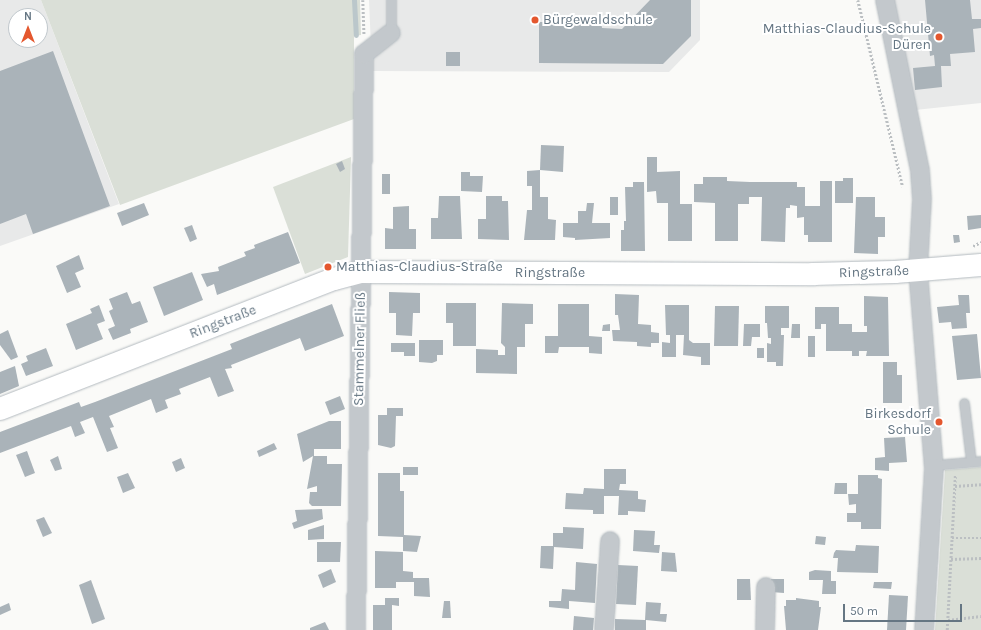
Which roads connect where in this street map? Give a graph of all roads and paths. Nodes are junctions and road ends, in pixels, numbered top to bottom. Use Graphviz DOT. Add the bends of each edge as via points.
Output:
graph roads {
  1 [pos="363,0"];
  2 [pos="391,0"];
  3 [pos="858,0"];
  4 [pos="885,0"];
  5 [pos="391,33"];
  6 [pos="364,54"];
  7 [pos="906,193"];
  8 [pos="981,264"];
  9 [pos="918,270"];
  10 [pos="361,272"];
  11 [pos="964,403"];
  12 [pos="0,409"];
  13 [pos="981,461"];
  14 [pos="971,462"];
  15 [pos="954,464"];
  16 [pos="934,465"];
  17 [pos="981,484"];
  18 [pos="955,486"];
  19 [pos="952,538"];
  20 [pos="981,538"];
  21 [pos="610,541"];
  22 [pos="981,558"];
  23 [pos="951,559"];
  24 [pos="766,587"];
  25 [pos="981,616"];
  26 [pos="948,620"];
  27 [pos="356,630"];
  28 [pos="604,630"];
  29 [pos="765,630"];
  30 [pos="924,630"];
  31 [pos="947,630"];
  1 -- 6 [label="path"];
  2 -- 5 [label="lane"];
  3 -- 7 [label="path"];
  4 -- 9 [label="street" via="920,171 922,199"];
  5 -- 6 [label="street"];
  6 -- 10 [label="street, Stammelner Fließ"];
  8 -- 9 [label="main road, Ringstraße"];
  9 -- 10 [label="main road, Ringstraße" via="813,274"];
  9 -- 16 [label="street"];
  10 -- 12 [label="main road, Ringstraße" via="334,279"];
  10 -- 27 [label="street, Stammelner Fließ"];
  11 -- 14 [label="lane"];
  13 -- 14 [label="lane"];
  14 -- 15 [label="lane"];
  15 -- 16 [label="lane"];
  15 -- 18 [label="path"];
  16 -- 30 [label="street"];
  17 -- 18 [label="path"];
  18 -- 19 [label="path"];
  19 -- 20 [label="path"];
  19 -- 23 [label="path"];
  21 -- 28 [label="street"];
  22 -- 23 [label="path"];
  23 -- 26 [label="path"];
  24 -- 29 [label="street"];
  25 -- 26 [label="path"];
  26 -- 31 [label="path"];
}
